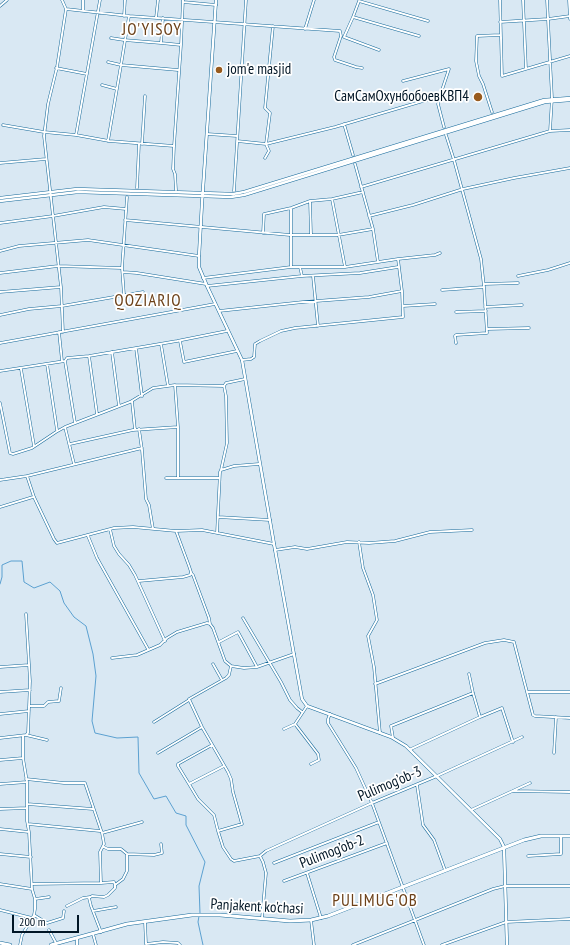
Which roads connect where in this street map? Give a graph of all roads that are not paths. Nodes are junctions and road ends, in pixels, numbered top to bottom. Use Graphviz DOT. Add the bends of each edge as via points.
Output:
graph roads {
  1 [pos="7,0"];
  2 [pos="62,0"];
  3 [pos="83,0"];
  4 [pos="100,0"];
  5 [pos="125,0"];
  6 [pos="158,0"];
  7 [pos="216,0"];
  8 [pos="246,0"];
  9 [pos="314,0"];
  10 [pos="500,0"];
  11 [pos="523,0"];
  12 [pos="547,0"];
  13 [pos="569,0"];
  14 [pos="183,1"];
  15 [pos="359,1"];
  16 [pos="216,5"];
  17 [pos="0,6"];
  18 [pos="66,10"];
  19 [pos="84,11"];
  20 [pos="98,14"];
  21 [pos="124,16"];
  22 [pos="129,16"];
  23 [pos="353,17"];
  24 [pos="570,17"];
  25 [pos="156,18"];
  26 [pos="163,18"];
  27 [pos="182,19"];
  28 [pos="548,19"];
  29 [pos="524,20"];
  30 [pos="428,21"];
  31 [pos="214,22"];
  32 [pos="500,22"];
  33 [pos="245,25"];
  34 [pos="273,26"];
  35 [pos="305,29"];
  36 [pos="500,35"];
  37 [pos="343,36"];
  38 [pos="419,36"];
  39 [pos="111,38"];
  40 [pos="124,40"];
  41 [pos="161,43"];
  42 [pos="181,45"];
  43 [pos="379,50"];
  44 [pos="570,56"];
  45 [pos="551,61"];
  46 [pos="108,62"];
  47 [pos="121,65"];
  48 [pos="56,68"];
  49 [pos="362,68"];
  50 [pos="526,69"];
  51 [pos="178,70"];
  52 [pos="87,74"];
  53 [pos="403,81"];
  54 [pos="102,86"];
  55 [pos="117,89"];
  56 [pos="145,96"];
  57 [pos="440,96"];
  58 [pos="570,99"];
  59 [pos="552,100"];
  60 [pos="492,112"];
  61 [pos="344,124"];
  62 [pos="3,125"];
  63 [pos="444,127"];
  64 [pos="570,130"];
  65 [pos="550,131"];
  66 [pos="44,132"];
  67 [pos="207,134"];
  68 [pos="76,135"];
  69 [pos="238,136"];
  70 [pos="446,136"];
  71 [pos="108,141"];
  72 [pos="237,141"];
  73 [pos="141,144"];
  74 [pos="266,144"];
  75 [pos="174,146"];
  76 [pos="353,155"];
  77 [pos="265,158"];
  78 [pos="46,159"];
  79 [pos="454,160"];
  80 [pos="0,163"];
  81 [pos="355,164"];
  82 [pos="570,168"];
  83 [pos="361,186"];
  84 [pos="137,188"];
  85 [pos="462,189"];
  86 [pos="176,190"];
  87 [pos="234,191"];
  88 [pos="363,192"];
  89 [pos="51,194"];
  90 [pos="202,195"];
  91 [pos="127,197"];
  92 [pos="0,198"];
  93 [pos="332,199"];
  94 [pos="310,201"];
  95 [pos="0,202"];
  96 [pos="291,208"];
  97 [pos="126,209"];
  98 [pos="53,216"];
  99 [pos="369,216"];
  100 [pos="125,220"];
  101 [pos="0,222"];
  102 [pos="201,227"];
  103 [pos="373,229"];
  104 [pos="263,233"];
  105 [pos="310,234"];
  106 [pos="291,235"];
  107 [pos="338,235"];
  108 [pos="56,243"];
  109 [pos="123,245"];
  110 [pos="0,251"];
  111 [pos="440,253"];
  112 [pos="198,256"];
  113 [pos="398,259"];
  114 [pos="378,262"];
  115 [pos="570,263"];
  116 [pos="58,266"];
  117 [pos="291,266"];
  118 [pos="300,267"];
  119 [pos="345,267"];
  120 [pos="399,267"];
  121 [pos="122,268"];
  122 [pos="122,272"];
  123 [pos="0,273"];
  124 [pos="313,275"];
  125 [pos="302,276"];
  126 [pos="518,276"];
  127 [pos="203,278"];
  128 [pos="518,283"];
  129 [pos="206,285"];
  130 [pos="484,286"];
  131 [pos="61,287"];
  132 [pos="442,290"];
  133 [pos="402,291"];
  134 [pos="0,292"];
  135 [pos="143,292"];
  136 [pos="124,296"];
  137 [pos="316,301"];
  138 [pos="215,304"];
  139 [pos="435,304"];
  140 [pos="522,305"];
  141 [pos="62,306"];
  142 [pos="402,306"];
  143 [pos="485,307"];
  144 [pos="486,311"];
  145 [pos="219,312"];
  146 [pos="456,312"];
  147 [pos="0,315"];
  148 [pos="318,326"];
  149 [pos="529,328"];
  150 [pos="487,329"];
  151 [pos="227,330"];
  152 [pos="59,332"];
  153 [pos="63,332"];
  154 [pos="180,341"];
  155 [pos="0,343"];
  156 [pos="456,343"];
  157 [pos="160,344"];
  158 [pos="136,348"];
  159 [pos="237,351"];
  160 [pos="112,352"];
  161 [pos="88,356"];
  162 [pos="242,360"];
  163 [pos="63,361"];
  164 [pos="47,364"];
  165 [pos="21,369"];
  166 [pos="0,371"];
  167 [pos="245,379"];
  168 [pos="175,385"];
  169 [pos="168,386"];
  170 [pos="224,386"];
  171 [pos="142,396"];
  172 [pos="132,401"];
  173 [pos="0,403"];
  174 [pos="119,407"];
  175 [pos="97,414"];
  176 [pos="75,423"];
  177 [pos="65,427"];
  178 [pos="178,427"];
  179 [pos="139,429"];
  180 [pos="135,430"];
  181 [pos="57,431"];
  182 [pos="70,444"];
  183 [pos="34,446"];
  184 [pos="142,448"];
  185 [pos="74,464"];
  186 [pos="260,464"];
  187 [pos="221,470"];
  188 [pos="26,476"];
  189 [pos="166,478"];
  190 [pos="178,478"];
  191 [pos="219,478"];
  192 [pos="0,480"];
  193 [pos="34,497"];
  194 [pos="0,507"];
  195 [pos="218,517"];
  196 [pos="270,520"];
  197 [pos="110,529"];
  198 [pos="153,529"];
  199 [pos="472,530"];
  200 [pos="176,531"];
  201 [pos="217,533"];
  202 [pos="88,535"];
  203 [pos="359,542"];
  204 [pos="274,544"];
  205 [pos="275,550"];
  206 [pos="191,573"];
  207 [pos="139,581"];
  208 [pos="26,614"];
  209 [pos="243,618"];
  210 [pos="210,624"];
  211 [pos="164,641"];
  212 [pos="218,642"];
  213 [pos="148,649"];
  214 [pos="294,654"];
  215 [pos="112,658"];
  216 [pos="269,663"];
  217 [pos="213,664"];
  218 [pos="29,665"];
  219 [pos="232,666"];
  220 [pos="0,667"];
  221 [pos="257,667"];
  222 [pos="469,674"];
  223 [pos="222,680"];
  224 [pos="375,684"];
  225 [pos="61,688"];
  226 [pos="30,690"];
  227 [pos="0,692"];
  228 [pos="527,692"];
  229 [pos="570,692"];
  230 [pos="473,693"];
  231 [pos="189,700"];
  232 [pos="29,706"];
  233 [pos="307,706"];
  234 [pos="29,711"];
  235 [pos="302,712"];
  236 [pos="0,714"];
  237 [pos="330,714"];
  238 [pos="480,717"];
  239 [pos="556,717"];
  240 [pos="570,718"];
  241 [pos="154,722"];
  242 [pos="295,724"];
  243 [pos="202,727"];
  244 [pos="284,729"];
  245 [pos="380,733"];
  246 [pos="24,735"];
  247 [pos="522,737"];
  248 [pos="0,738"];
  249 [pos="392,738"];
  250 [pos="47,740"];
  251 [pos="513,742"];
  252 [pos="212,745"];
  253 [pos="411,749"];
  254 [pos="158,753"];
  255 [pos="554,753"];
  256 [pos="23,758"];
  257 [pos="0,760"];
  258 [pos="311,764"];
  259 [pos="224,766"];
  260 [pos="437,776"];
  261 [pos="27,780"];
  262 [pos="530,783"];
  263 [pos="0,784"];
  264 [pos="189,784"];
  265 [pos="416,785"];
  266 [pos="512,791"];
  267 [pos="570,792"];
  268 [pos="372,803"];
  269 [pos="27,804"];
  270 [pos="27,808"];
  271 [pos="93,809"];
  272 [pos="0,810"];
  273 [pos="471,810"];
  274 [pos="142,822"];
  275 [pos="379,822"];
  276 [pos="28,824"];
  277 [pos="0,828"];
  278 [pos="218,831"];
  279 [pos="29,832"];
  280 [pos="101,832"];
  281 [pos="561,836"];
  282 [pos="570,836"];
  283 [pos="387,843"];
  284 [pos="161,844"];
  285 [pos="104,847"];
  286 [pos="504,847"];
  287 [pos="0,854"];
  288 [pos="127,854"];
  289 [pos="260,856"];
  290 [pos="528,856"];
  291 [pos="31,857"];
  292 [pos="274,863"];
  293 [pos="445,870"];
  294 [pos="307,873"];
  295 [pos="284,881"];
  296 [pos="101,883"];
  297 [pos="0,884"];
  298 [pos="32,884"];
  299 [pos="115,885"];
  300 [pos="505,886"];
  301 [pos="570,886"];
  302 [pos="403,887"];
  303 [pos="32,889"];
  304 [pos="49,896"];
  305 [pos="90,897"];
  306 [pos="35,899"];
  307 [pos="67,906"];
  308 [pos="116,907"];
  309 [pos="0,910"];
  310 [pos="64,911"];
  311 [pos="93,911"];
  312 [pos="34,915"];
  313 [pos="32,918"];
  314 [pos="321,918"];
  315 [pos="262,919"];
  316 [pos="570,919"];
  317 [pos="311,920"];
  318 [pos="144,921"];
  319 [pos="415,921"];
  320 [pos="506,922"];
  321 [pos="49,930"];
  322 [pos="101,932"];
  323 [pos="93,934"];
  324 [pos="77,938"];
  325 [pos="0,943"];
  326 [pos="5,944"];
  327 [pos="56,944"];
  328 [pos="10,945"];
  329 [pos="20,945"];
  330 [pos="51,945"];
  331 [pos="77,945"];
  332 [pos="96,945"];
  333 [pos="180,945"];
  334 [pos="314,945"];
  335 [pos="353,945"];
  336 [pos="424,945"];
  337 [pos="442,945"];
  338 [pos="507,945"];
  1 -- 17 [label="street"];
  2 -- 18 [label="street"];
  3 -- 19 [label="street"];
  4 -- 20 [label="street"];
  5 -- 21 [label="street"];
  6 -- 25 [label="street"];
  7 -- 16 [label="main road"];
  8 -- 33 [label="street"];
  9 -- 35 [label="street"];
  10 -- 32 [label="street"];
  11 -- 29 [label="street"];
  12 -- 28 [label="street"];
  13 -- 24 [label="street"];
  14 -- 16 [label="street"];
  14 -- 27 [label="street"];
  15 -- 23 [label="street"];
  15 -- 30 [label="street"];
  16 -- 31 [label="main road"];
  18 -- 19 [label="street"];
  18 -- 48 [label="street"];
  19 -- 20 [label="street"];
  20 -- 21 [label="street"];
  20 -- 52 [label="street"];
  21 -- 22 [label="street"];
  22 -- 25 [label="street"];
  22 -- 40 [label="street"];
  23 -- 37 [label="street"];
  23 -- 38 [label="street"];
  24 -- 28 [label="street"];
  25 -- 26 [label="street"];
  26 -- 27 [label="street"];
  26 -- 41 [label="street"];
  27 -- 31 [label="street"];
  27 -- 42 [label="street"];
  28 -- 29 [label="street"];
  28 -- 45 [label="street"];
  29 -- 32 [label="street"];
  29 -- 50 [label="street"];
  31 -- 33 [label="street"];
  31 -- 67 [label="main road"];
  32 -- 36 [label="street"];
  33 -- 34 [label="street"];
  33 -- 69 [label="street"];
  34 -- 35 [label="street"];
  34 -- 74 [label="street" via="265,108 270,112"];
  35 -- 37 [label="street" via="340,31"];
  36 -- 50 [label="street" via="502,76"];
  36 -- 60 [label="street" via="476,36 479,76"];
  37 -- 43 [label="street"];
  37 -- 49 [label="street" via="335,60"];
  39 -- 40 [label="street"];
  40 -- 41 [label="street"];
  40 -- 47 [label="street"];
  41 -- 42 [label="street"];
  42 -- 51 [label="street"];
  44 -- 45 [label="street"];
  45 -- 50 [label="street"];
  45 -- 59 [label="street"];
  46 -- 47 [label="street"];
  47 -- 51 [label="street"];
  47 -- 55 [label="street"];
  48 -- 52 [label="street"];
  48 -- 66 [label="street"];
  51 -- 75 [label="street"];
  52 -- 68 [label="street"];
  53 -- 57 [label="street" via="449,69"];
  54 -- 55 [label="street"];
  55 -- 71 [label="street"];
  56 -- 73 [label="street"];
  57 -- 61 [label="street"];
  57 -- 63 [label="street" via="438,104"];
  58 -- 59 [label="main road"];
  59 -- 65 [label="street"];
  59 -- 90 [label="main road" via="244,195"];
  61 -- 74 [label="street"];
  61 -- 76 [label="street"];
  62 -- 66 [label="street"];
  64 -- 65 [label="street"];
  65 -- 79 [label="street"];
  66 -- 68 [label="street"];
  66 -- 78 [label="street"];
  67 -- 69 [label="street"];
  67 -- 90 [label="main road"];
  68 -- 71 [label="street"];
  69 -- 72 [label="street"];
  70 -- 79 [label="street"];
  71 -- 73 [label="street"];
  72 -- 74 [label="street"];
  72 -- 87 [label="street"];
  73 -- 75 [label="street"];
  73 -- 84 [label="street"];
  74 -- 77 [label="street" via="269,151"];
  75 -- 86 [label="street" via="173,169"];
  78 -- 80 [label="street"];
  78 -- 89 [label="street"];
  79 -- 83 [label="street"];
  79 -- 85 [label="street"];
  81 -- 83 [label="street"];
  82 -- 85 [label="street"];
  83 -- 88 [label="street"];
  85 -- 99 [label="street"];
  85 -- 130 [label="street" via="481,259"];
  88 -- 93 [label="street"];
  88 -- 99 [label="street"];
  89 -- 90 [label="main road" via="78,192"];
  89 -- 92 [label="main road"];
  89 -- 95 [label="main road"];
  89 -- 98 [label="street"];
  90 -- 102 [label="main road"];
  91 -- 97 [label="street"];
  93 -- 94 [label="street"];
  93 -- 107 [label="street"];
  94 -- 96 [label="street"];
  94 -- 105 [label="street"];
  96 -- 104 [label="street" via="264,214"];
  96 -- 106 [label="street"];
  97 -- 98 [label="street" via="104,207"];
  97 -- 100 [label="street"];
  98 -- 101 [label="street"];
  98 -- 108 [label="street"];
  99 -- 103 [label="street"];
  100 -- 102 [label="street"];
  100 -- 109 [label="street"];
  102 -- 104 [label="street"];
  102 -- 112 [label="main road"];
  103 -- 107 [label="street"];
  103 -- 114 [label="street"];
  104 -- 106 [label="street"];
  105 -- 106 [label="street"];
  105 -- 107 [label="street"];
  106 -- 117 [label="street"];
  107 -- 119 [label="street"];
  108 -- 109 [label="street" via="88,240"];
  108 -- 110 [label="street" via="19,246"];
  108 -- 116 [label="street"];
  109 -- 112 [label="street"];
  109 -- 121 [label="street"];
  111 -- 113 [label="street"];
  112 -- 127 [label="main road"];
  113 -- 114 [label="street"];
  113 -- 120 [label="street"];
  114 -- 119 [label="street"];
  115 -- 126 [label="street"];
  116 -- 121 [label="street"];
  116 -- 123 [label="street"];
  116 -- 131 [label="street"];
  117 -- 118 [label="street"];
  117 -- 127 [label="street"];
  118 -- 119 [label="street"];
  118 -- 125 [label="street"];
  120 -- 124 [label="street"];
  120 -- 133 [label="street"];
  121 -- 122 [label="street"];
  122 -- 129 [label="street"];
  122 -- 136 [label="street"];
  124 -- 125 [label="street"];
  124 -- 137 [label="street"];
  125 -- 129 [label="street"];
  127 -- 129 [label="main road"];
  128 -- 130 [label="street"];
  129 -- 138 [label="main road"];
  130 -- 132 [label="street"];
  130 -- 143 [label="street"];
  131 -- 134 [label="street"];
  131 -- 141 [label="street"];
  133 -- 137 [label="street"];
  133 -- 142 [label="street"];
  135 -- 136 [label="street"];
  136 -- 141 [label="street"];
  137 -- 145 [label="street"];
  137 -- 148 [label="street"];
  138 -- 145 [label="main road"];
  138 -- 153 [label="street"];
  139 -- 142 [label="street"];
  140 -- 143 [label="street"];
  141 -- 147 [label="street"];
  141 -- 153 [label="street"];
  142 -- 148 [label="street" via="403,317"];
  143 -- 144 [label="street"];
  144 -- 146 [label="street"];
  144 -- 150 [label="street"];
  145 -- 151 [label="main road"];
  148 -- 162 [label="street" via="281,331 255,344 254,356"];
  149 -- 150 [label="street"];
  150 -- 156 [label="street" via="485,334 456,335"];
  151 -- 154 [label="street"];
  151 -- 159 [label="main road"];
  152 -- 153 [label="street"];
  152 -- 155 [label="street"];
  152 -- 163 [label="street"];
  154 -- 157 [label="street"];
  154 -- 159 [label="street" via="184,362"];
  157 -- 158 [label="street"];
  157 -- 169 [label="street"];
  158 -- 160 [label="street"];
  158 -- 171 [label="street"];
  159 -- 162 [label="main road"];
  160 -- 161 [label="street"];
  160 -- 174 [label="street"];
  161 -- 163 [label="street" via="67,358"];
  161 -- 175 [label="street"];
  162 -- 167 [label="main road"];
  163 -- 164 [label="street"];
  163 -- 176 [label="street"];
  164 -- 165 [label="street"];
  164 -- 181 [label="street"];
  165 -- 166 [label="street"];
  165 -- 183 [label="street"];
  167 -- 170 [label="street" via="226,383"];
  167 -- 186 [label="main road"];
  168 -- 169 [label="street"];
  168 -- 170 [label="street"];
  168 -- 178 [label="street"];
  169 -- 171 [label="street" via="153,388"];
  170 -- 187 [label="street" via="227,443"];
  171 -- 172 [label="street"];
  172 -- 174 [label="street"];
  172 -- 180 [label="street"];
  173 -- 183 [label="street" via="10,453"];
  174 -- 175 [label="street"];
  175 -- 176 [label="street"];
  176 -- 177 [label="street"];
  177 -- 181 [label="street"];
  177 -- 182 [label="street"];
  178 -- 179 [label="street"];
  178 -- 190 [label="street"];
  179 -- 180 [label="street"];
  179 -- 184 [label="street"];
  180 -- 182 [label="street"];
  181 -- 183 [label="street"];
  182 -- 185 [label="street"];
  184 -- 185 [label="street"];
  184 -- 198 [label="street" via="146,499"];
  185 -- 188 [label="street"];
  186 -- 187 [label="street"];
  186 -- 196 [label="main road"];
  187 -- 191 [label="street"];
  188 -- 192 [label="street"];
  188 -- 193 [label="street"];
  189 -- 190 [label="street"];
  190 -- 191 [label="street"];
  191 -- 195 [label="street"];
  193 -- 194 [label="street"];
  193 -- 202 [label="street" via="55,542 60,543"];
  195 -- 196 [label="street"];
  195 -- 201 [label="street"];
  196 -- 204 [label="main road"];
  197 -- 198 [label="street"];
  197 -- 202 [label="street"];
  197 -- 211 [label="street" via="114,546 135,575"];
  198 -- 200 [label="street"];
  199 -- 203 [label="street" via="430,532 395,541"];
  200 -- 201 [label="street" via="202,530"];
  200 -- 206 [label="street"];
  201 -- 204 [label="street"];
  202 -- 213 [label="street" via="97,558"];
  203 -- 205 [label="street" via="307,549 295,547"];
  203 -- 224 [label="street" via="377,620 368,636"];
  204 -- 205 [label="main road"];
  205 -- 214 [label="main road"];
  206 -- 207 [label="street" via="187,577"];
  206 -- 210 [label="street"];
  208 -- 218 [label="street"];
  209 -- 216 [label="street"];
  210 -- 211 [label="street" via="177,632"];
  210 -- 212 [label="street"];
  211 -- 213 [label="street" via="155,648"];
  212 -- 219 [label="street" via="226,661"];
  212 -- 221 [label="street" via="238,632"];
  213 -- 215 [label="street" via="137,655"];
  214 -- 216 [label="street"];
  214 -- 233 [label="main road" via="302,699"];
  216 -- 221 [label="street"];
  216 -- 235 [label="street" via="290,700"];
  217 -- 223 [label="street"];
  218 -- 220 [label="street"];
  218 -- 226 [label="street"];
  219 -- 221 [label="street"];
  219 -- 223 [label="street" via="229,675"];
  222 -- 230 [label="street"];
  223 -- 231 [label="street"];
  224 -- 228 [label="street" via="486,643 504,640 514,642"];
  224 -- 245 [label="street"];
  225 -- 232 [label="street" via="59,701 48,702 44,706"];
  226 -- 227 [label="street"];
  226 -- 232 [label="street"];
  228 -- 229 [label="street"];
  228 -- 239 [label="street" via="533,715"];
  230 -- 238 [label="street"];
  230 -- 249 [label="street" via="391,726"];
  231 -- 241 [label="street"];
  231 -- 243 [label="street"];
  232 -- 234 [label="street"];
  233 -- 235 [label="street"];
  233 -- 237 [label="main road"];
  234 -- 236 [label="street"];
  234 -- 246 [label="street" via="28,733"];
  235 -- 242 [label="street"];
  237 -- 245 [label="main road"];
  237 -- 268 [label="street" via="328,723 356,768"];
  238 -- 251 [label="street" via="502,708"];
  238 -- 253 [label="street"];
  239 -- 240 [label="street"];
  239 -- 255 [label="street"];
  242 -- 244 [label="street"];
  242 -- 258 [label="street" via="318,754 319,760"];
  243 -- 252 [label="street"];
  243 -- 254 [label="street"];
  245 -- 249 [label="main road"];
  246 -- 248 [label="street"];
  246 -- 250 [label="street"];
  246 -- 256 [label="street"];
  247 -- 251 [label="street, Pulimog’ob-3"];
  249 -- 253 [label="main road"];
  251 -- 260 [label="street, Pulimog’ob-3"];
  252 -- 259 [label="street"];
  252 -- 264 [label="street" via="178,764"];
  253 -- 260 [label="main road"];
  256 -- 257 [label="street"];
  256 -- 261 [label="street"];
  259 -- 264 [label="street"];
  259 -- 278 [label="street" via="231,779 242,824"];
  260 -- 265 [label="street, Pulimog’ob-3"];
  260 -- 273 [label="main road"];
  261 -- 263 [label="street"];
  261 -- 269 [label="street"];
  261 -- 271 [label="street" via="85,783"];
  262 -- 266 [label="street"];
  264 -- 278 [label="street" via="198,799 214,815"];
  265 -- 268 [label="street, Pulimog’ob-3"];
  265 -- 293 [label="street" via="422,825 434,840"];
  266 -- 267 [label="street"];
  266 -- 273 [label="street"];
  268 -- 275 [label="street"];
  268 -- 289 [label="street, Pulimog’ob-3"];
  269 -- 270 [label="street"];
  269 -- 271 [label="street"];
  270 -- 272 [label="street"];
  270 -- 276 [label="street"];
  271 -- 280 [label="street"];
  273 -- 286 [label="main road" via="500,839"];
  274 -- 280 [label="street"];
  275 -- 283 [label="street"];
  275 -- 292 [label="street"];
  276 -- 279 [label="street"];
  276 -- 280 [label="street"];
  277 -- 279 [label="street"];
  278 -- 289 [label="street" via="223,847 234,861"];
  279 -- 291 [label="street"];
  280 -- 285 [label="street"];
  281 -- 282 [label="main road, Panjakent ko'chasi"];
  281 -- 286 [label="main road, Panjakent ko'chasi" via="529,838"];
  281 -- 290 [label="street" via="561,854"];
  283 -- 294 [label="street, Pulimog’ob-2"];
  283 -- 302 [label="street"];
  284 -- 288 [label="street" via="162,854"];
  285 -- 288 [label="street" via="121,849"];
  285 -- 296 [label="street" via="100,852"];
  286 -- 293 [label="main road, Panjakent ko'chasi"];
  286 -- 300 [label="main road"];
  287 -- 291 [label="street"];
  288 -- 299 [label="street" via="127,871 123,879"];
  289 -- 315 [label="street" via="266,873"];
  291 -- 298 [label="street"];
  293 -- 302 [label="main road, Panjakent ko'chasi"];
  294 -- 295 [label="street, Pulimog’ob-2"];
  294 -- 314 [label="street"];
  296 -- 298 [label="street"];
  296 -- 299 [label="street" via="114,882"];
  297 -- 303 [label="street"];
  298 -- 303 [label="street"];
  299 -- 305 [label="street" via="115,888 104,897"];
  300 -- 301 [label="street"];
  300 -- 319 [label="street"];
  300 -- 320 [label="main road"];
  302 -- 314 [label="main road, Panjakent ko'chasi"];
  302 -- 319 [label="street"];
  303 -- 306 [label="street"];
  304 -- 306 [label="street"];
  305 -- 307 [label="street"];
  305 -- 311 [label="street"];
  306 -- 312 [label="street"];
  308 -- 311 [label="street"];
  309 -- 313 [label="street"];
  310 -- 312 [label="street" via="63,918 47,923"];
  311 -- 322 [label="street"];
  312 -- 313 [label="street"];
  313 -- 329 [label="street" via="22,935"];
  314 -- 317 [label="main road, Panjakent ko'chasi"];
  315 -- 317 [label="main road, Panjakent ko'chasi" via="296,922"];
  315 -- 318 [label="main road, Panjakent ko'chasi" via="192,915"];
  316 -- 320 [label="street"];
  317 -- 334 [label="street"];
  318 -- 322 [label="main road, Panjakent ko'chasi"];
  318 -- 333 [label="street" via="146,944 163,942"];
  319 -- 335 [label="street"];
  319 -- 336 [label="street"];
  320 -- 337 [label="street"];
  320 -- 338 [label="main road"];
  321 -- 327 [label="street"];
  322 -- 323 [label="main road, Panjakent ko'chasi"];
  323 -- 324 [label="main road, Panjakent ko'chasi"];
  323 -- 332 [label="street"];
  324 -- 327 [label="main road, Panjakent ko'chasi"];
  324 -- 331 [label="main road"];
  325 -- 326 [label="main road"];
  326 -- 328 [label="main road"];
  327 -- 330 [label="main road, Panjakent ko'chasi"];
}
